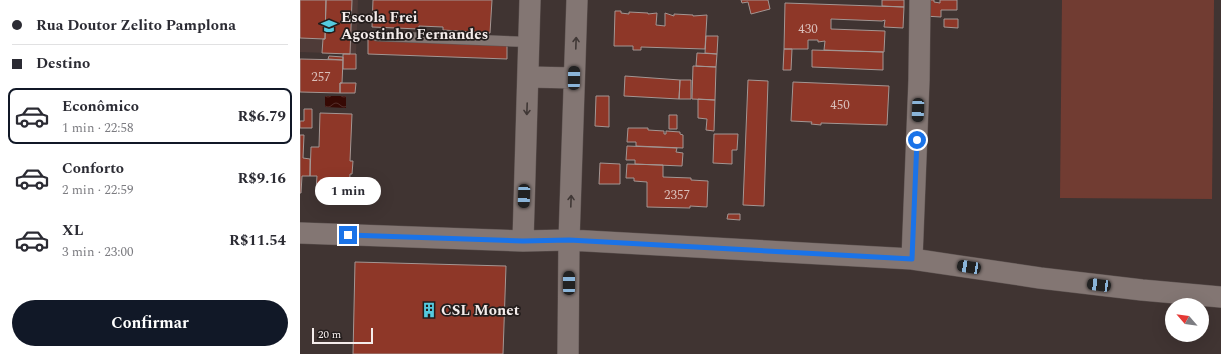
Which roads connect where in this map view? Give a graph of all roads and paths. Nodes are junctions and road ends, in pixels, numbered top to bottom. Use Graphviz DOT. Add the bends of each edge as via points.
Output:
graph roads {
  1 [pos="530,0"];
  2 [pos="577,0"];
  3 [pos="920,0"];
  4 [pos="377,36"];
  5 [pos="529,42"];
  6 [pos="528,77"];
  7 [pos="574,78"];
  8 [pos="300,233"];
  9 [pos="569,240"];
  10 [pos="523,241"];
  11 [pos="912,259"];
  12 [pos="1221,297"];
  13 [pos="568,354"];
  1 -- 5 [label="street"];
  7 -- 2 [label="street, one-way"];
  3 -- 11 [label="street"];
  4 -- 5 [label="lane"];
  5 -- 6 [label="street"];
  6 -- 7 [label="street"];
  6 -- 10 [label="street, one-way"];
  9 -- 7 [label="street, one-way"];
  8 -- 10 [label="street"];
  9 -- 10 [label="street"];
  9 -- 11 [label="street"];
  9 -- 13 [label="street"];
  11 -- 12 [label="street" via="1048,279"];
}
